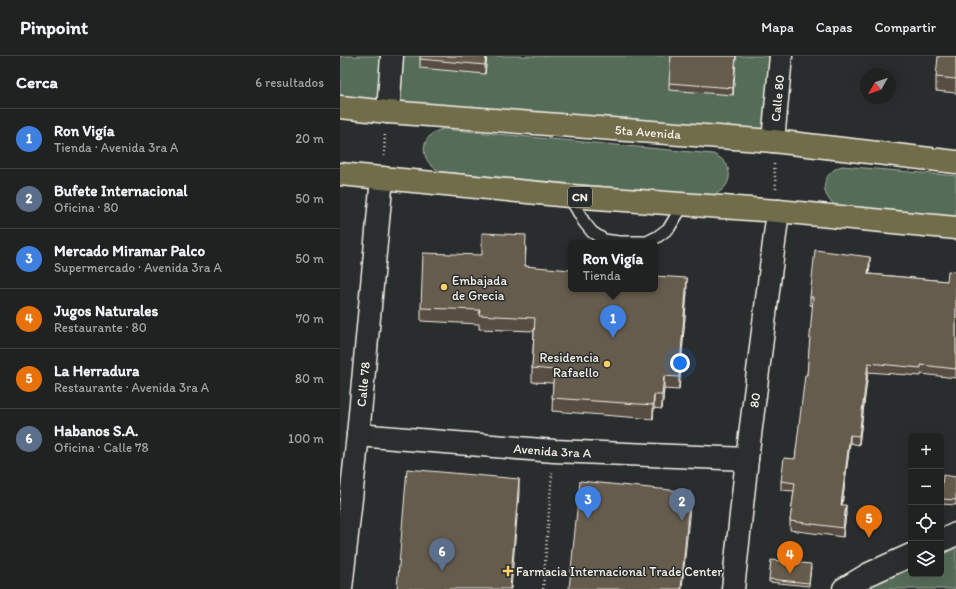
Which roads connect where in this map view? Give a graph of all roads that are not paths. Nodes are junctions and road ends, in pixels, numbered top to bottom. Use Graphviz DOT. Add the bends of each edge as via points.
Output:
graph roads {
  1 [pos="392,56"];
  2 [pos="781,56"];
  3 [pos="340,107"];
  4 [pos="388,112"];
  5 [pos="773,141"];
  6 [pos="956,162"];
  7 [pos="340,174"];
  8 [pos="382,178"];
  9 [pos="569,196"];
  10 [pos="683,205"];
  11 [pos="778,211"];
  12 [pos="956,228"];
  13 [pos="604,240"];
  14 [pos="651,240"];
  15 [pos="358,435"];
  16 [pos="746,459"];
  17 [pos="956,534"];
  18 [pos="944,540"];
  19 [pos="908,556"];
  20 [pos="341,589"];
  21 [pos="733,589"];
  22 [pos="844,589"];
  1 -- 4 [label="street"];
  2 -- 5 [label="street, Calle 80"];
  3 -- 4 [label="highway, 5ta Avenida"];
  4 -- 5 [label="highway, 5ta Avenida"];
  5 -- 6 [label="highway, 5ta Avenida"];
  7 -- 8 [label="highway, CN"];
  8 -- 9 [label="highway, CN"];
  8 -- 15 [label="street, Calle 78"];
  9 -- 10 [label="highway, CN"];
  9 -- 13 [label="lane" via="584,222 592,232"];
  10 -- 11 [label="highway, CN"];
  10 -- 14 [label="lane" via="669,228"];
  11 -- 12 [label="highway, CN"];
  11 -- 16 [label="street, 80"];
  15 -- 16 [label="street, Avenida 3ra A" via="554,451"];
  15 -- 20 [label="street, Calle 78"];
  16 -- 21 [label="street, 80"];
  17 -- 18 [label="street"];
  19 -- 22 [label="street" via="869,574"];
}
